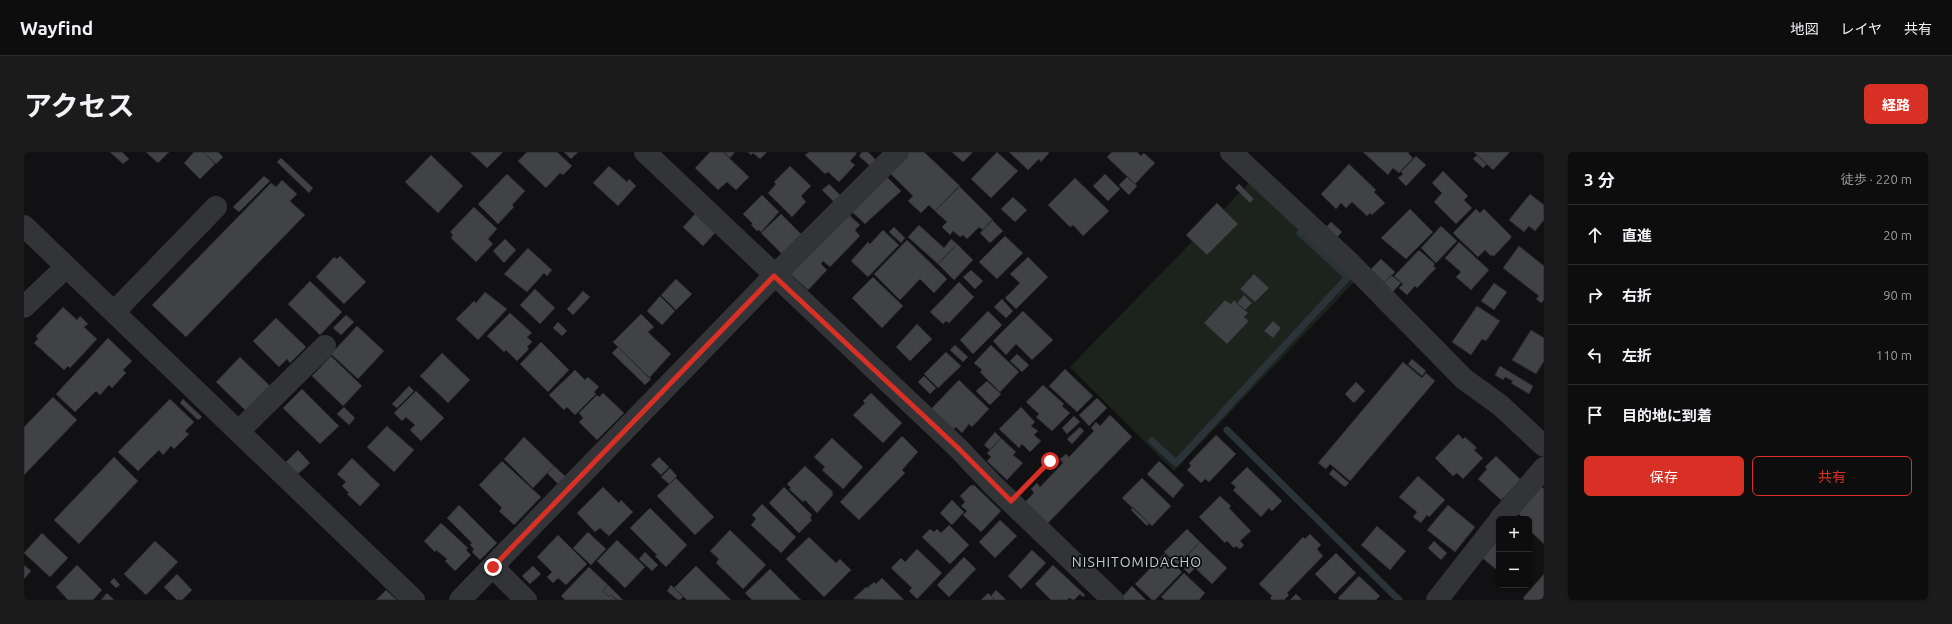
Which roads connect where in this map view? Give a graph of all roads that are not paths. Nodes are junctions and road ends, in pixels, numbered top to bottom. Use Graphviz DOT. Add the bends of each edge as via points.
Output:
graph roads {
  1 [pos="644,152"];
  2 [pos="898,152"];
  3 [pos="1231,152"];
  4 [pos="216,207"];
  5 [pos="24,226"];
  6 [pos="66,267"];
  7 [pos="774,276"];
  8 [pos="24,307"];
  9 [pos="114,312"];
  10 [pos="325,346"];
  11 [pos="239,431"];
  12 [pos="1544,446"];
  13 [pos="1544,468"];
  14 [pos="1503,516"];
  15 [pos="1496,525"];
  16 [pos="493,567"];
  17 [pos="414,600"];
  18 [pos="460,600"];
  19 [pos="526,600"];
  20 [pos="1113,600"];
  21 [pos="1437,600"];
  1 -- 7 [label="street"];
  2 -- 7 [label="street"];
  3 -- 12 [label="street" via="1349,262 1464,380 1500,405"];
  4 -- 9 [label="street"];
  5 -- 6 [label="street"];
  6 -- 8 [label="street"];
  6 -- 9 [label="street"];
  7 -- 16 [label="street"];
  7 -- 20 [label="street" via="958,448"];
  9 -- 11 [label="street"];
  10 -- 11 [label="street"];
  11 -- 17 [label="street"];
  13 -- 14 [label="street"];
  15 -- 21 [label="street"];
  16 -- 18 [label="street"];
  16 -- 19 [label="street"];
}
